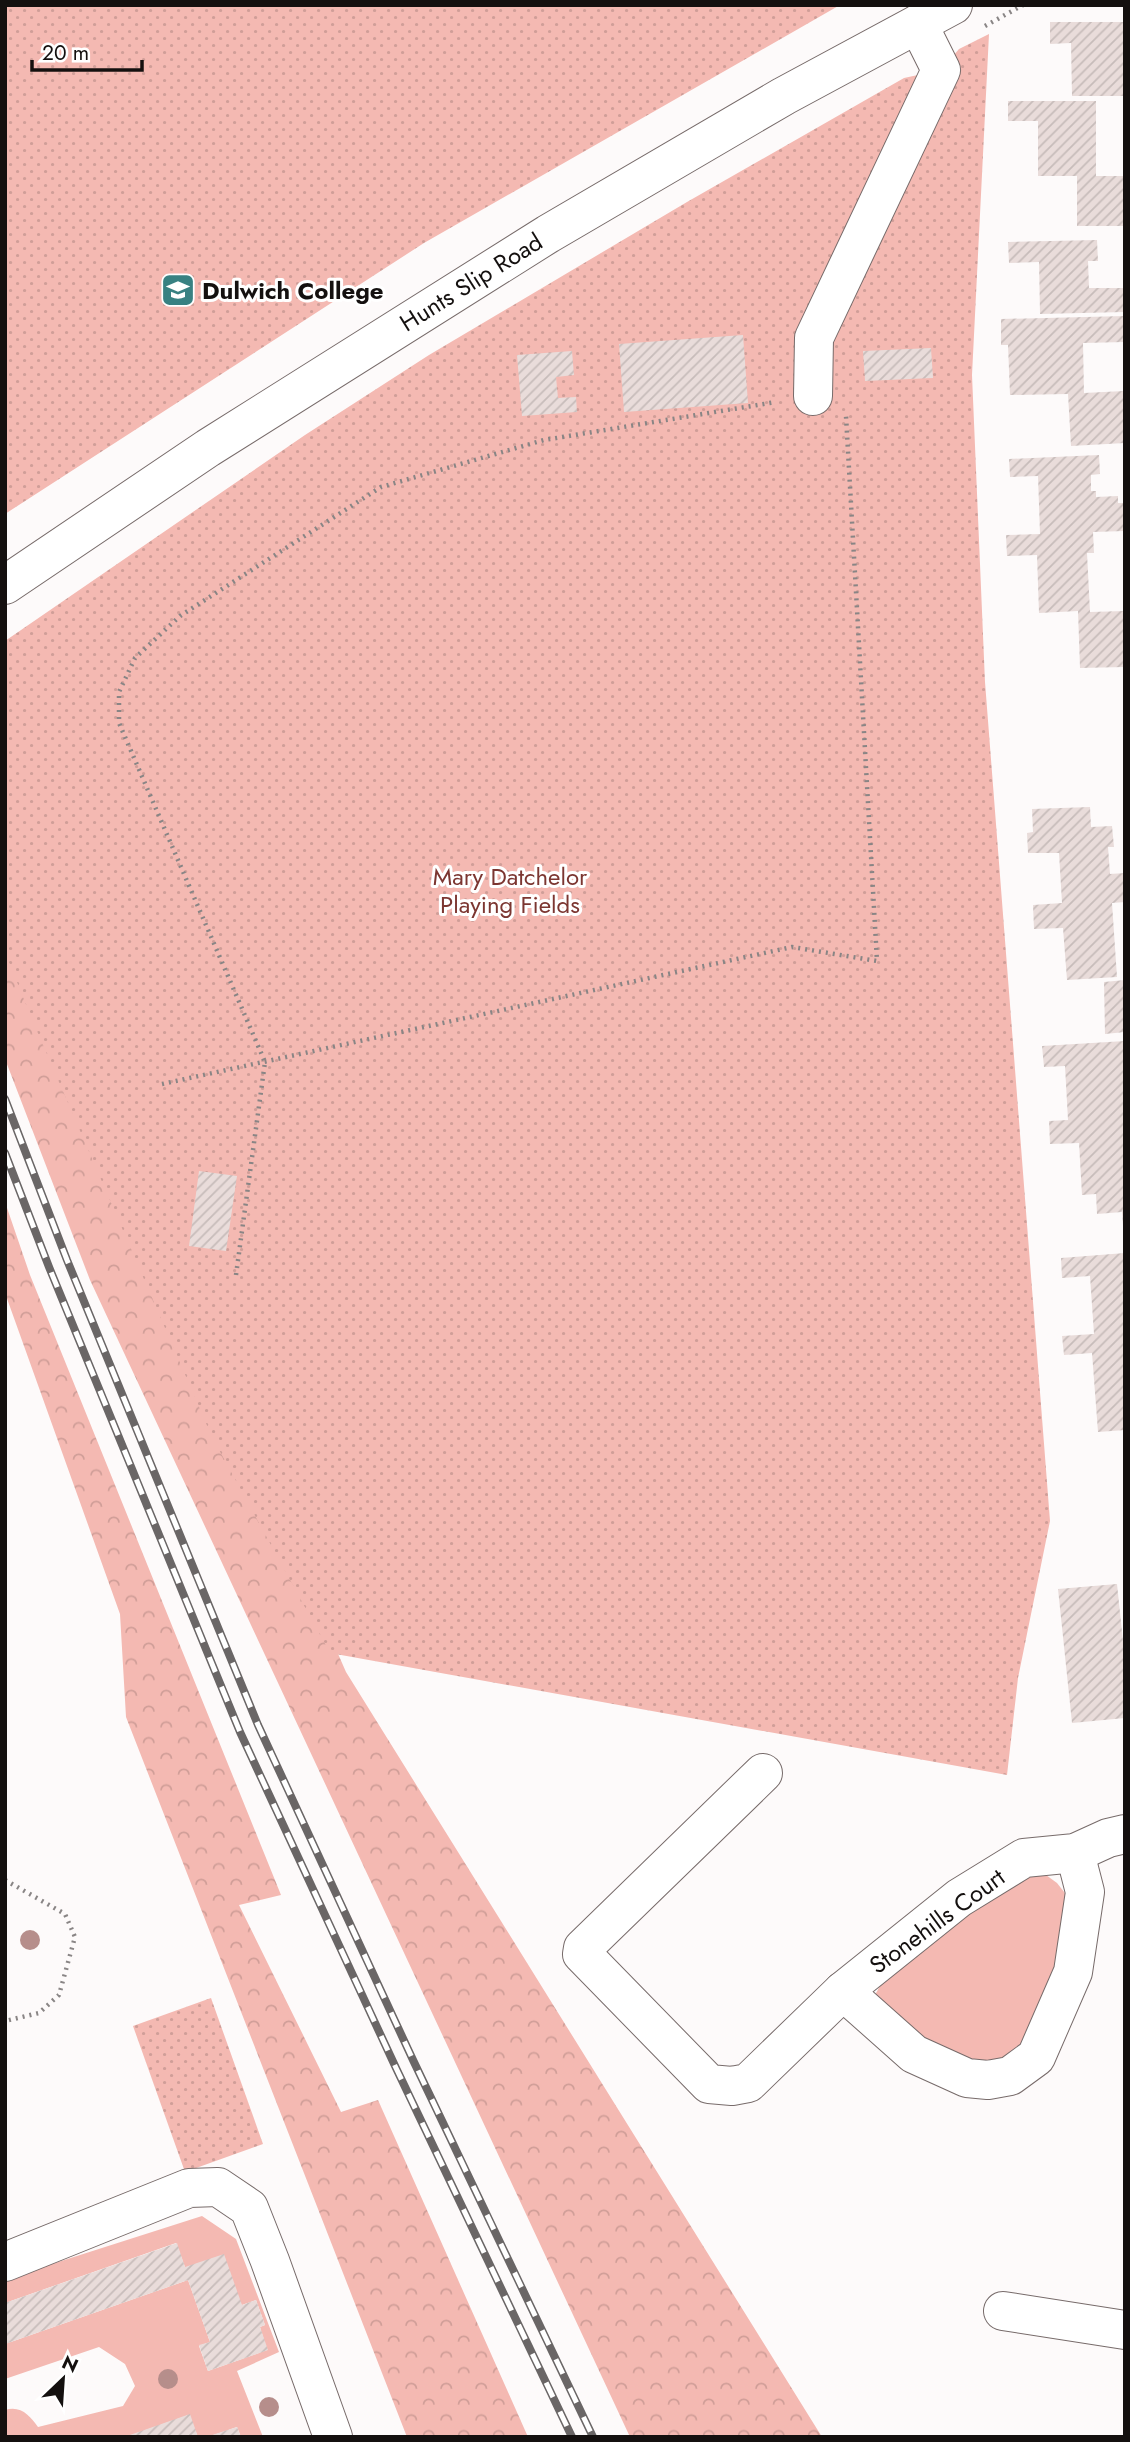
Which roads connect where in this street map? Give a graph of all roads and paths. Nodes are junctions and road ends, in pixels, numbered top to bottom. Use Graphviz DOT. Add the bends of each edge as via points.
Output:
graph roads {
  1 [pos="1023,5"];
  2 [pos="965,18"];
  3 [pos="918,24"];
  4 [pos="813,396"];
  5 [pos="5,585"];
  6 [pos="265,1062"];
  7 [pos="162,1084"];
  8 [pos="236,1275"];
  9 [pos="763,1773"];
  10 [pos="1125,1834"];
  11 [pos="1075,1853"];
  12 [pos="5,1880"];
  13 [pos="843,1991"];
  14 [pos="5,2021"];
  15 [pos="5,2262"];
  16 [pos="1003,2311"];
  17 [pos="1125,2330"];
  18 [pos="333,2437"];
  1 -- 2 [label="path"];
  2 -- 3 [label="street, Hunts Slip Road"];
  3 -- 4 [label="street" via="941,70 814,338"];
  3 -- 5 [label="street, Hunts Slip Road" via="784,96 548,234 208,449"];
  4 -- 6 [label="path" via="544,440 382,487 180,616 135,658 119,692 119,723"];
  4 -- 6 [label="path" via="845,399 877,961 792,947"];
  6 -- 7 [label="path"];
  6 -- 8 [label="path"];
  9 -- 13 [label="street, Stonehills Court" via="583,1948 582,1954 709,2084 748,2083"];
  10 -- 11 [label="street, Stonehills Court"];
  11 -- 13 [label="street, Stonehills Court" via="1024,1858 960,1898"];
  11 -- 13 [label="street, Stonehills Court" via="1085,1892 1073,1972 1036,2057 1010,2076 967,2078 914,2054"];
  12 -- 14 [label="path" via="65,1914 75,1937 59,1995 39,2013"];
  15 -- 18 [label="street" via="189,2188 218,2187 249,2208"];
  16 -- 17 [label="street"];
}
